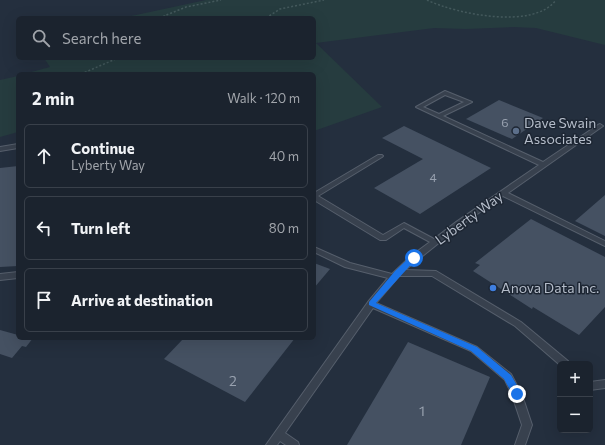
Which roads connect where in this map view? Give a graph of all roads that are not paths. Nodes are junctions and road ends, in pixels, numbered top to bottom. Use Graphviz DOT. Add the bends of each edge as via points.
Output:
graph roads {
  1 [pos="439,116"];
  2 [pos="600,126"];
  3 [pos="16,146"];
  4 [pos="0,149"];
  5 [pos="380,156"];
  6 [pos="544,165"];
  7 [pos="503,193"];
  8 [pos="316,196"];
  9 [pos="316,198"];
  10 [pos="435,242"];
  11 [pos="605,244"];
  12 [pos="316,250"];
  13 [pos="16,275"];
  14 [pos="396,275"];
  15 [pos="0,277"];
  16 [pos="371,304"];
  17 [pos="561,361"];
  18 [pos="605,384"];
  19 [pos="593,386"];
  20 [pos="279,434"];
  21 [pos="271,445"];
  22 [pos="294,445"];
  23 [pos="520,445"];
  1 -- 1 [label="lane" via="419,107 446,93 469,102"];
  1 -- 6 [label="lane"];
  2 -- 6 [label="lane, Lyberty Way"];
  3 -- 4 [label="lane"];
  5 -- 8 [label="lane"];
  6 -- 7 [label="lane, Lyberty Way"];
  7 -- 10 [label="lane, Lyberty Way"];
  7 -- 11 [label="lane"];
  9 -- 10 [label="lane" via="383,238 404,225"];
  10 -- 14 [label="lane, Lyberty Way"];
  12 -- 14 [label="lane" via="348,265"];
  13 -- 15 [label="lane"];
  14 -- 16 [label="lane, Lyberty Way"];
  14 -- 17 [label="lane" via="433,273 518,324"];
  16 -- 20 [label="lane, Lyberty Way"];
  16 -- 23 [label="lane" via="474,349 508,377 517,394 527,425"];
  18 -- 19 [label="lane"];
  20 -- 21 [label="lane, Lyberty Way"];
  20 -- 22 [label="lane"];
}
